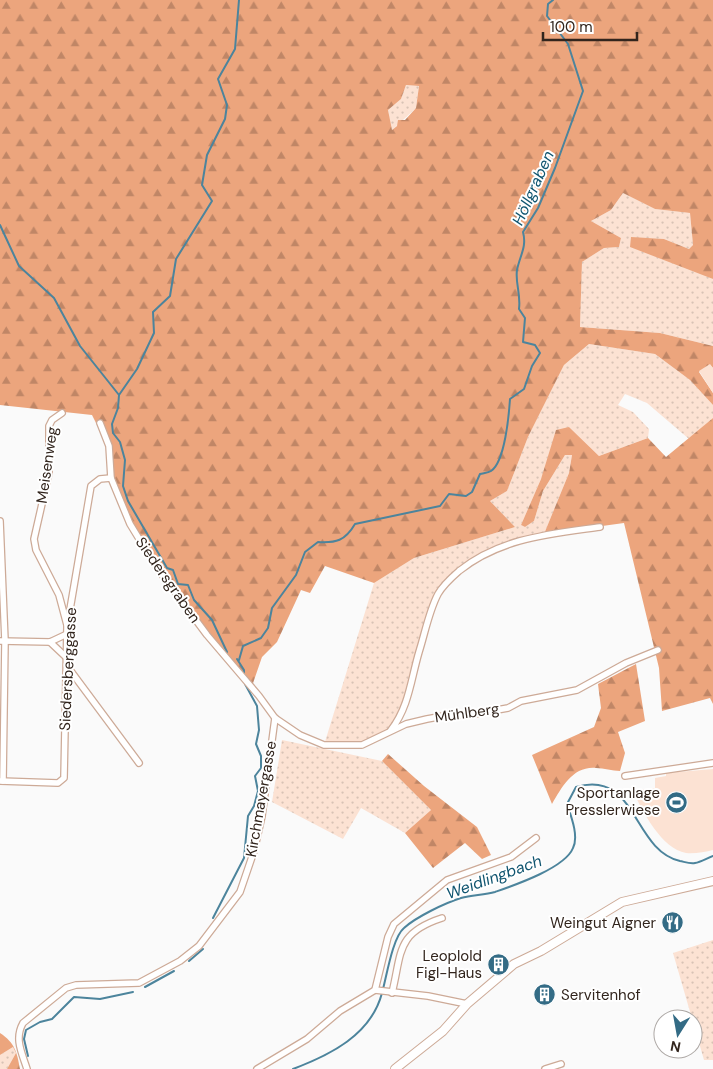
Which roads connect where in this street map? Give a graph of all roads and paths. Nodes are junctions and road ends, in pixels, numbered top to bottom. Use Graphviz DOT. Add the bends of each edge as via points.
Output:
graph roads {
  1 [pos="62,413"];
  2 [pos="100,423"];
  3 [pos="112,478"];
  4 [pos="0,521"];
  5 [pos="600,527"];
  6 [pos="67,627"];
  7 [pos="67,634"];
  8 [pos="2,641"];
  9 [pos="50,642"];
  10 [pos="658,650"];
  11 [pos="67,658"];
  12 [pos="67,666"];
  13 [pos="275,718"];
  14 [pos="390,732"];
  15 [pos="139,764"];
  16 [pos="713,764"];
  17 [pos="625,776"];
  18 [pos="1,781"];
  19 [pos="536,838"];
  20 [pos="711,883"];
  21 [pos="442,918"];
  22 [pos="377,991"];
  23 [pos="390,993"];
  24 [pos="467,1004"];
  25 [pos="561,1064"];
  26 [pos="264,1068"];
  27 [pos="27,1069"];
  28 [pos="257,1069"];
  29 [pos="395,1069"];
  30 [pos="545,1069"];
  1 -- 6 [label="street, Meisenweg" via="49,426 49,473 34,539 36,550 59,595"];
  2 -- 3 [label="street, Siedersgraben" via="109,446"];
  3 -- 6 [label="street, Siedersberggasse" via="100,479 91,486"];
  3 -- 13 [label="street, Siedersgraben" via="130,524 155,565"];
  4 -- 8 [label="street"];
  5 -- 14 [label="street" via="515,541 485,554 444,585 418,654 413,683 398,722"];
  6 -- 7 [label="street, Siedersberggasse"];
  7 -- 9 [label="street"];
  7 -- 11 [label="street, Siedersberggasse"];
  8 -- 9 [label="street"];
  8 -- 18 [label="street"];
  9 -- 11 [label="street"];
  10 -- 14 [label="street, Mühlberg" via="626,663 577,690 521,701 508,708 427,719"];
  11 -- 12 [label="street, Siedersberggasse"];
  12 -- 15 [label="street"];
  12 -- 18 [label="street, Siedersberggasse" via="64,778 58,783"];
  13 -- 14 [label="street, Mühlberg" via="324,745 362,745"];
  13 -- 27 [label="street, Kirchmayergasse" via="262,816 240,892 199,946 180,961 139,983 66,988 23,1023 18,1038"];
  16 -- 17 [label="street"];
  19 -- 22 [label="street" via="511,857 446,880 394,924 388,937"];
  20 -- 24 [label="main road" via="622,902 541,952 514,964"];
  21 -- 23 [label="street" via="417,928 404,942"];
  22 -- 23 [label="street"];
  22 -- 26 [label="street" via="340,1011 307,1039"];
  23 -- 24 [label="street"];
  24 -- 29 [label="main road" via="443,1031"];
  25 -- 30 [label="street"];
  26 -- 28 [label="street"];
}
